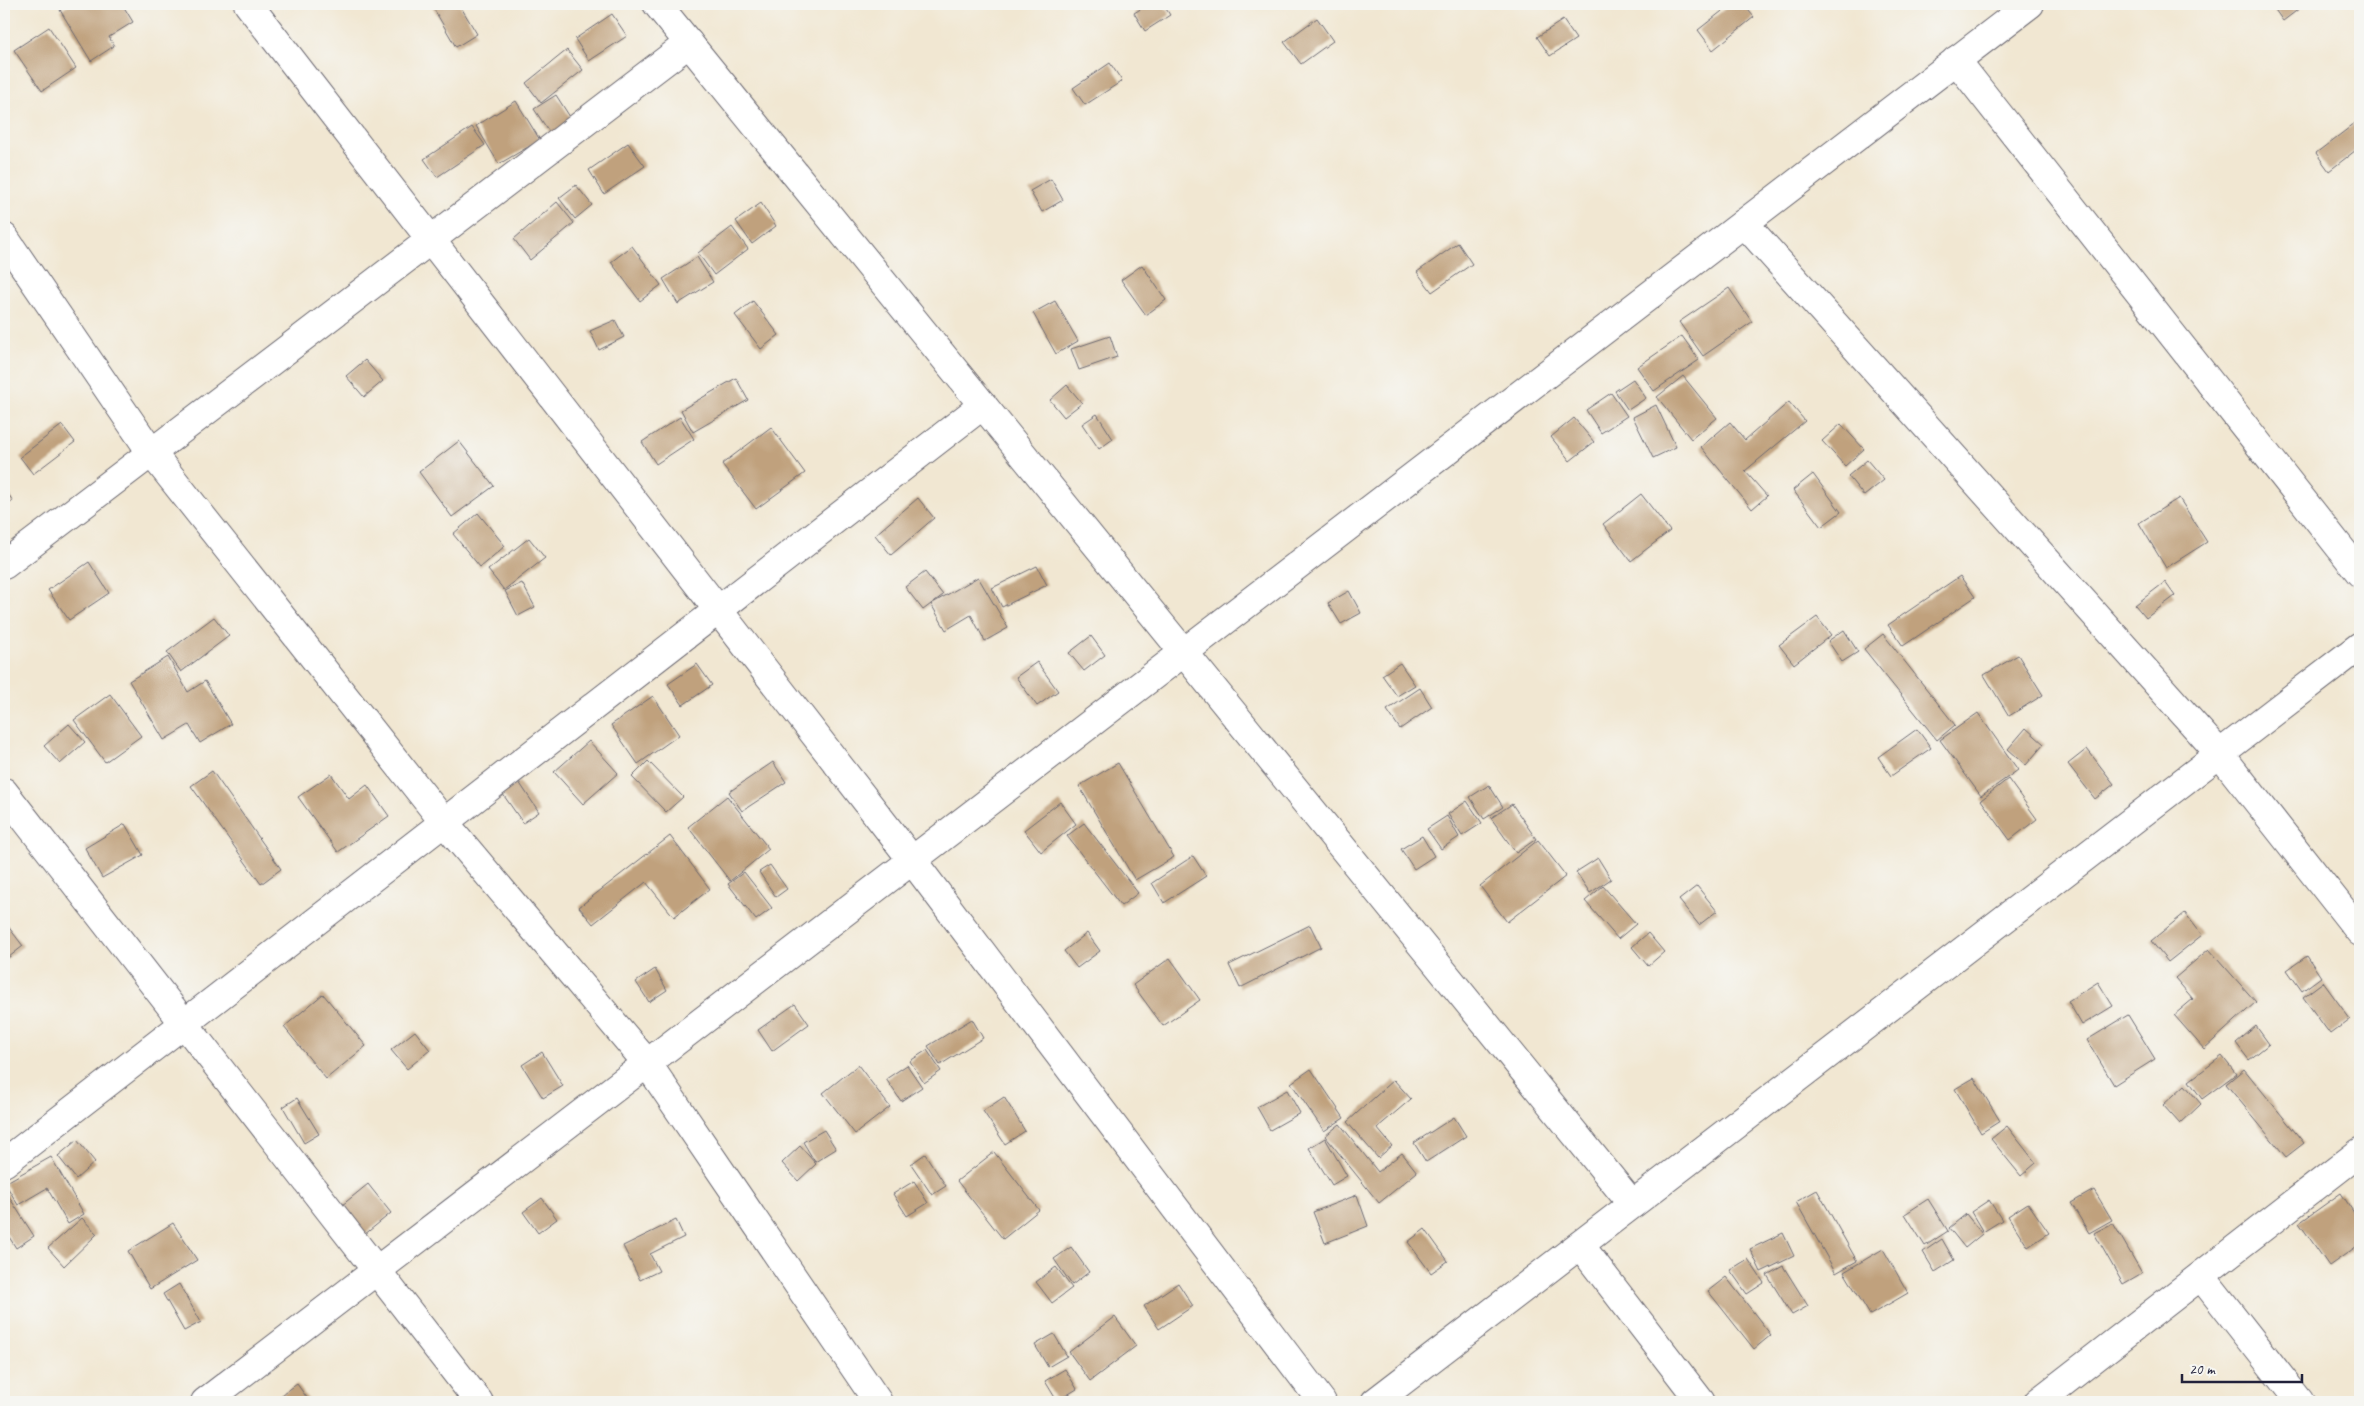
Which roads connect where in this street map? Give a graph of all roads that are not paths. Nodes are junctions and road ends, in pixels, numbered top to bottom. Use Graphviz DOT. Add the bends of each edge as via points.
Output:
graph roads {
  1 [pos="248,4"];
  2 [pos="656,4"];
  3 [pos="2030,4"];
  4 [pos="689,43"];
  5 [pos="1956,60"];
  6 [pos="1744,223"];
  7 [pos="4,238"];
  8 [pos="432,239"];
  9 [pos="983,405"];
  10 [pos="151,452"];
  11 [pos="4,565"];
  12 [pos="2360,573"];
  13 [pos="718,609"];
  14 [pos="2360,646"];
  15 [pos="1184,652"];
  16 [pos="2220,754"];
  17 [pos="4,792"];
  18 [pos="444,822"];
  19 [pos="912,860"];
  20 [pos="2360,932"];
  21 [pos="184,1024"];
  22 [pos="647,1063"];
  23 [pos="2360,1152"];
  24 [pos="4,1163"];
  25 [pos="1632,1204"];
  26 [pos="1580,1245"];
  27 [pos="377,1271"];
  28 [pos="2201,1276"];
  29 [pos="205,1402"];
  30 [pos="479,1402"];
  31 [pos="878,1402"];
  32 [pos="1322,1402"];
  33 [pos="1375,1402"];
  34 [pos="1701,1402"];
  35 [pos="2038,1402"];
  36 [pos="2300,1402"];
  1 -- 8 [label="street"];
  2 -- 4 [label="street"];
  3 -- 5 [label="street"];
  4 -- 8 [label="street"];
  4 -- 9 [label="street"];
  5 -- 6 [label="street"];
  5 -- 12 [label="street"];
  6 -- 15 [label="street"];
  6 -- 16 [label="street"];
  7 -- 10 [label="street"];
  8 -- 10 [label="street"];
  8 -- 13 [label="street"];
  9 -- 13 [label="street"];
  9 -- 15 [label="street"];
  10 -- 11 [label="street"];
  10 -- 18 [label="street"];
  13 -- 18 [label="street"];
  13 -- 19 [label="street"];
  14 -- 16 [label="street"];
  15 -- 19 [label="street"];
  15 -- 25 [label="street"];
  16 -- 20 [label="street"];
  16 -- 25 [label="street"];
  17 -- 21 [label="street"];
  18 -- 21 [label="street"];
  18 -- 22 [label="street"];
  19 -- 22 [label="street"];
  19 -- 32 [label="street"];
  21 -- 24 [label="street"];
  21 -- 27 [label="street"];
  22 -- 27 [label="street"];
  22 -- 31 [label="street"];
  23 -- 28 [label="street"];
  25 -- 26 [label="street"];
  26 -- 33 [label="street"];
  26 -- 34 [label="street"];
  27 -- 29 [label="street"];
  27 -- 30 [label="street"];
  28 -- 35 [label="street"];
  28 -- 36 [label="street"];
}
